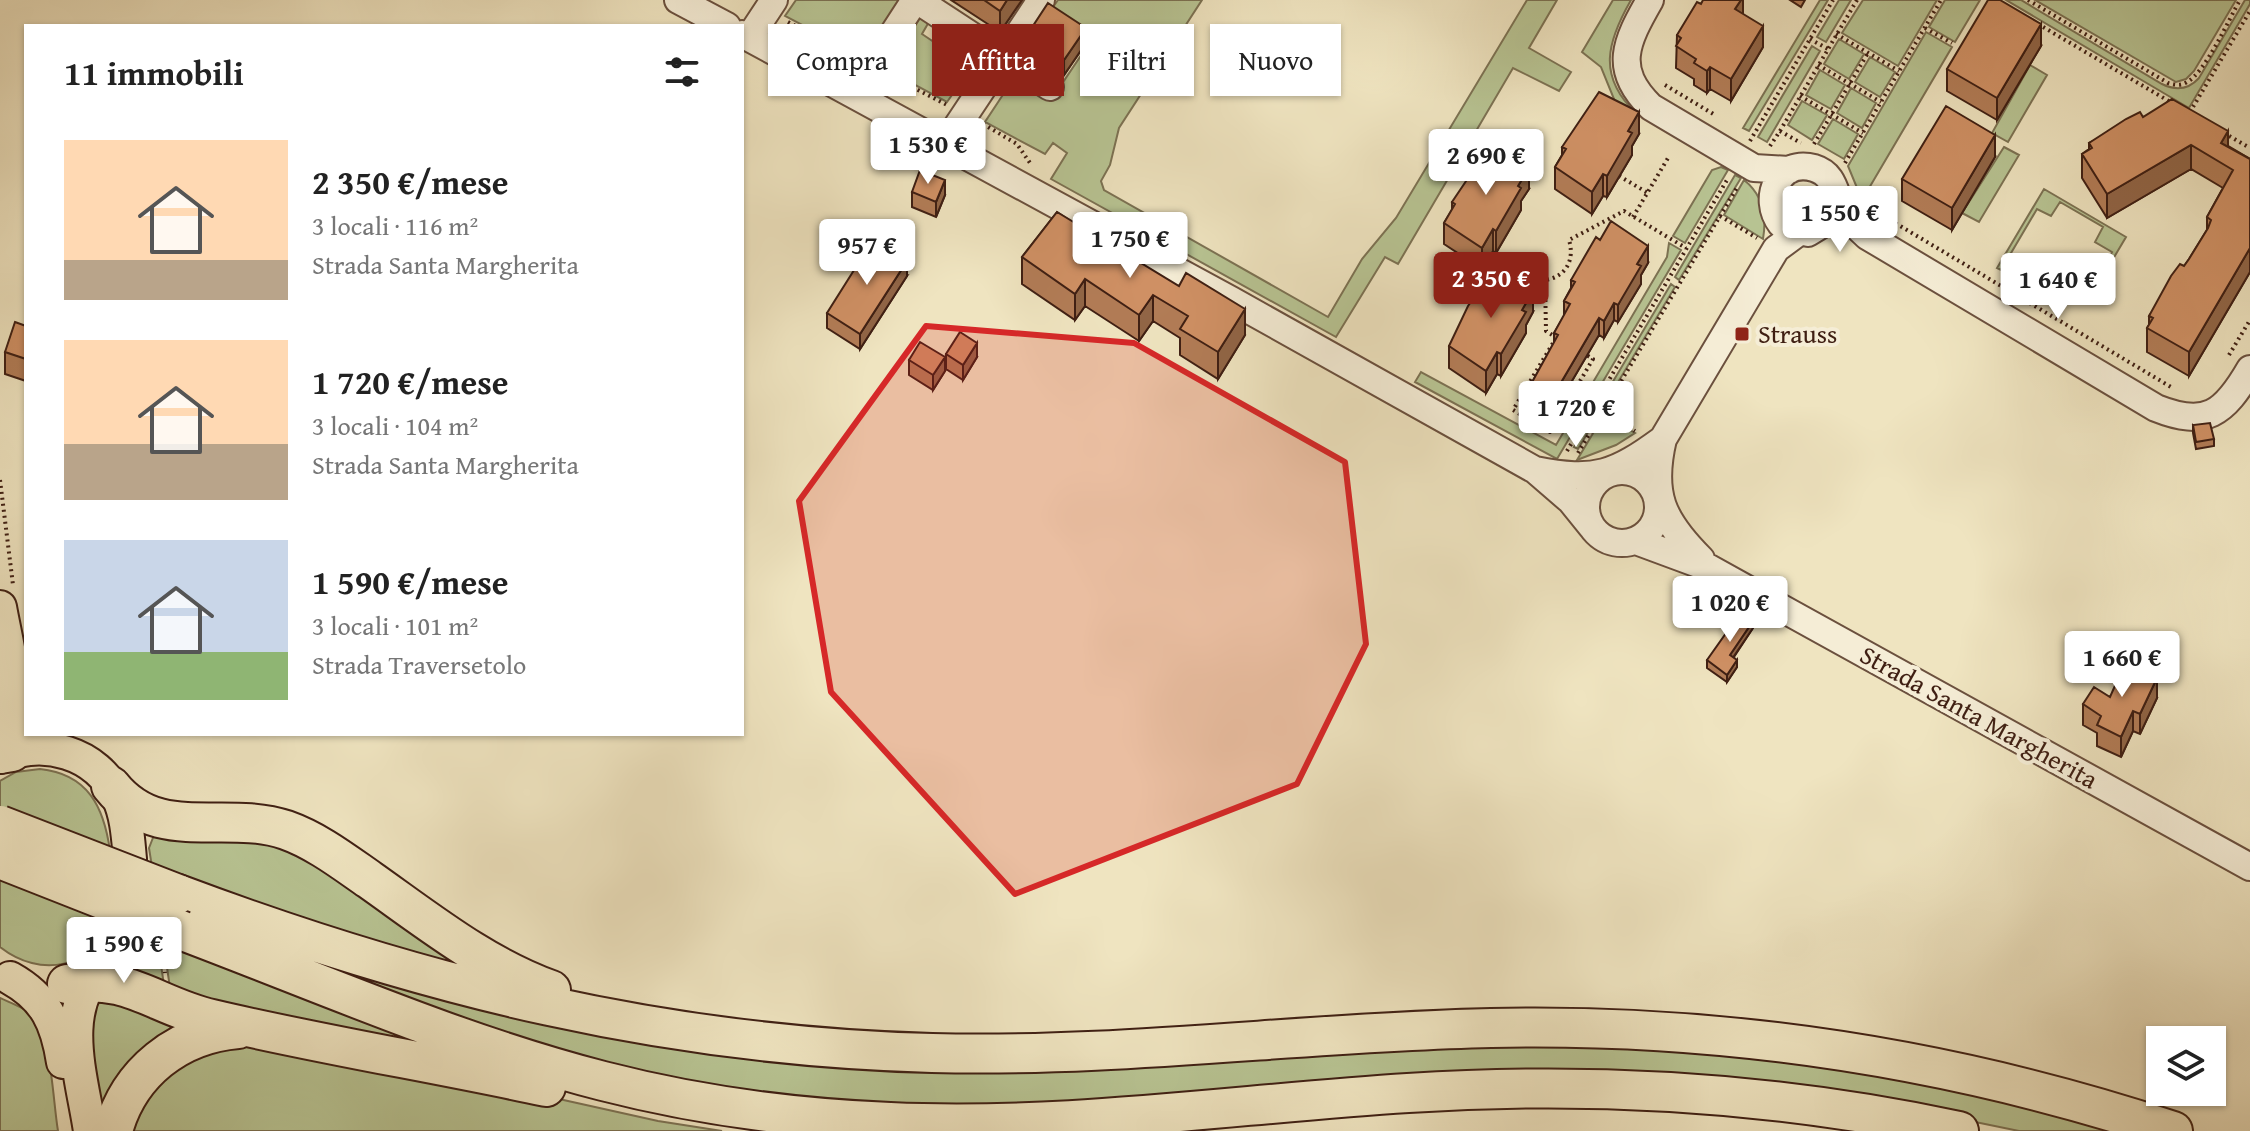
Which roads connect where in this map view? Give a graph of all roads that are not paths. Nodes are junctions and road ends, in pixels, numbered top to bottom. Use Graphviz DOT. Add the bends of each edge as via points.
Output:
graph roads {
  1 [pos="678,0"];
  2 [pos="774,0"];
  3 [pos="916,0"];
  4 [pos="1041,0"];
  5 [pos="1650,0"];
  6 [pos="723,24"];
  7 [pos="900,24"];
  8 [pos="953,24"];
  9 [pos="1025,24"];
  10 [pos="744,29"];
  11 [pos="744,35"];
  12 [pos="768,48"];
  13 [pos="858,96"];
  14 [pos="977,96"];
  15 [pos="946,143"];
  16 [pos="1744,159"];
  17 [pos="1789,170"];
  18 [pos="1838,198"];
  19 [pos="1773,206"];
  20 [pos="1825,226"];
  21 [pos="1799,232"];
  22 [pos="1867,236"];
  23 [pos="1776,249"];
  24 [pos="2243,367"];
  25 [pos="1663,439"];
  26 [pos="1535,470"];
  27 [pos="1614,472"];
  28 [pos="1658,502"];
  29 [pos="1592,527"];
  30 [pos="1636,541"];
  31 [pos="1709,568"];
  32 [pos="7,603"];
  33 [pos="20,692"];
  34 [pos="49,736"];
  35 [pos="3,753"];
  36 [pos="80,758"];
  37 [pos="111,786"];
  38 [pos="0,825"];
  39 [pos="0,859"];
  40 [pos="130,859"];
  41 [pos="2250,867"];
  42 [pos="180,912"];
  43 [pos="130,927"];
  44 [pos="5,976"];
  45 [pos="87,977"];
  46 [pos="265,1031"];
  47 [pos="796,1045"];
  48 [pos="885,1122"];
  49 [pos="73,1131"];
  50 [pos="90,1131"];
  51 [pos="113,1131"];
  52 [pos="785,1131"];
  53 [pos="806,1131"];
  54 [pos="1959,1131"];
  55 [pos="2173,1131"];
  1 -- 6 [label="street, Strada Santa Margherita"];
  2 -- 10 [label="street"];
  3 -- 7 [label="street"];
  3 -- 8 [label="street"];
  4 -- 9 [label="street"];
  5 -- 16 [label="street" via="1625,56 1629,78 1651,107"];
  11 -- 12 [label="street, Strada Santa Margherita"];
  13 -- 15 [label="street, Strada Santa Margherita"];
  14 -- 15 [label="street"];
  15 -- 26 [label="street, Strada Santa Margherita"];
  16 -- 17 [label="street"];
  16 -- 19 [label="street"];
  17 -- 18 [label="street" via="1821,171"];
  17 -- 19 [label="street" via="1780,177"];
  18 -- 20 [label="street"];
  18 -- 22 [label="street" via="1844,213"];
  19 -- 21 [label="street" via="1781,224"];
  19 -- 23 [label="street"];
  20 -- 21 [label="street"];
  20 -- 22 [label="street"];
  21 -- 23 [label="street"];
  22 -- 24 [label="street" via="2156,408 2185,420 2218,411"];
  23 -- 25 [label="street"];
  25 -- 27 [label="street"];
  25 -- 28 [label="street" via="1657,462"];
  26 -- 27 [label="street, Strada Santa Margherita" via="1566,475"];
  26 -- 29 [label="street, Strada Santa Margherita"];
  27 -- 28 [label="street, Strada Santa Margherita" via="1647,480"];
  27 -- 29 [label="street" via="1603,476 1588,494"];
  28 -- 30 [label="street" via="1654,526"];
  28 -- 31 [label="street, Strada Santa Margherita" via="1673,529"];
  29 -- 30 [label="street, Strada Santa Margherita" via="1611,542"];
  30 -- 31 [label="street, Strada Santa Margherita"];
  31 -- 41 [label="street, Strada Santa Margherita"];
  32 -- 33 [label="main road"];
  33 -- 35 [label="main road"];
  34 -- 36 [label="main road"];
  35 -- 36 [label="main road" via="40,748"];
  36 -- 37 [label="main road"];
  37 -- 40 [label="main road" via="123,811"];
  37 -- 47 [label="highway" via="130,806 154,819 256,823 303,837 483,959 531,983"];
  38 -- 42 [label="highway, bridge"];
  39 -- 42 [label="highway, bridge"];
  42 -- 47 [label="highway" via="464,989 639,1025"];
  42 -- 48 [label="highway" via="474,1040 602,1080 744,1108"];
  43 -- 45 [label="main road" via="123,942"];
  44 -- 45 [label="main road" via="38,986"];
  44 -- 49 [label="main road" via="40,1000 55,1021"];
  45 -- 46 [label="highway" via="125,985 191,1013"];
  45 -- 50 [label="main road" via="76,1020"];
  46 -- 51 [label="highway" via="227,1030 170,1050 133,1087"];
  46 -- 52 [label="highway" via="693,1118"];
  47 -- 55 [label="highway" via="1020,1054 1489,1028 1687,1033 1819,1046 1920,1064"];
  48 -- 53 [label="highway"];
  48 -- 54 [label="highway" via="1049,1121 1409,1093 1590,1088 1784,1101"];
}
